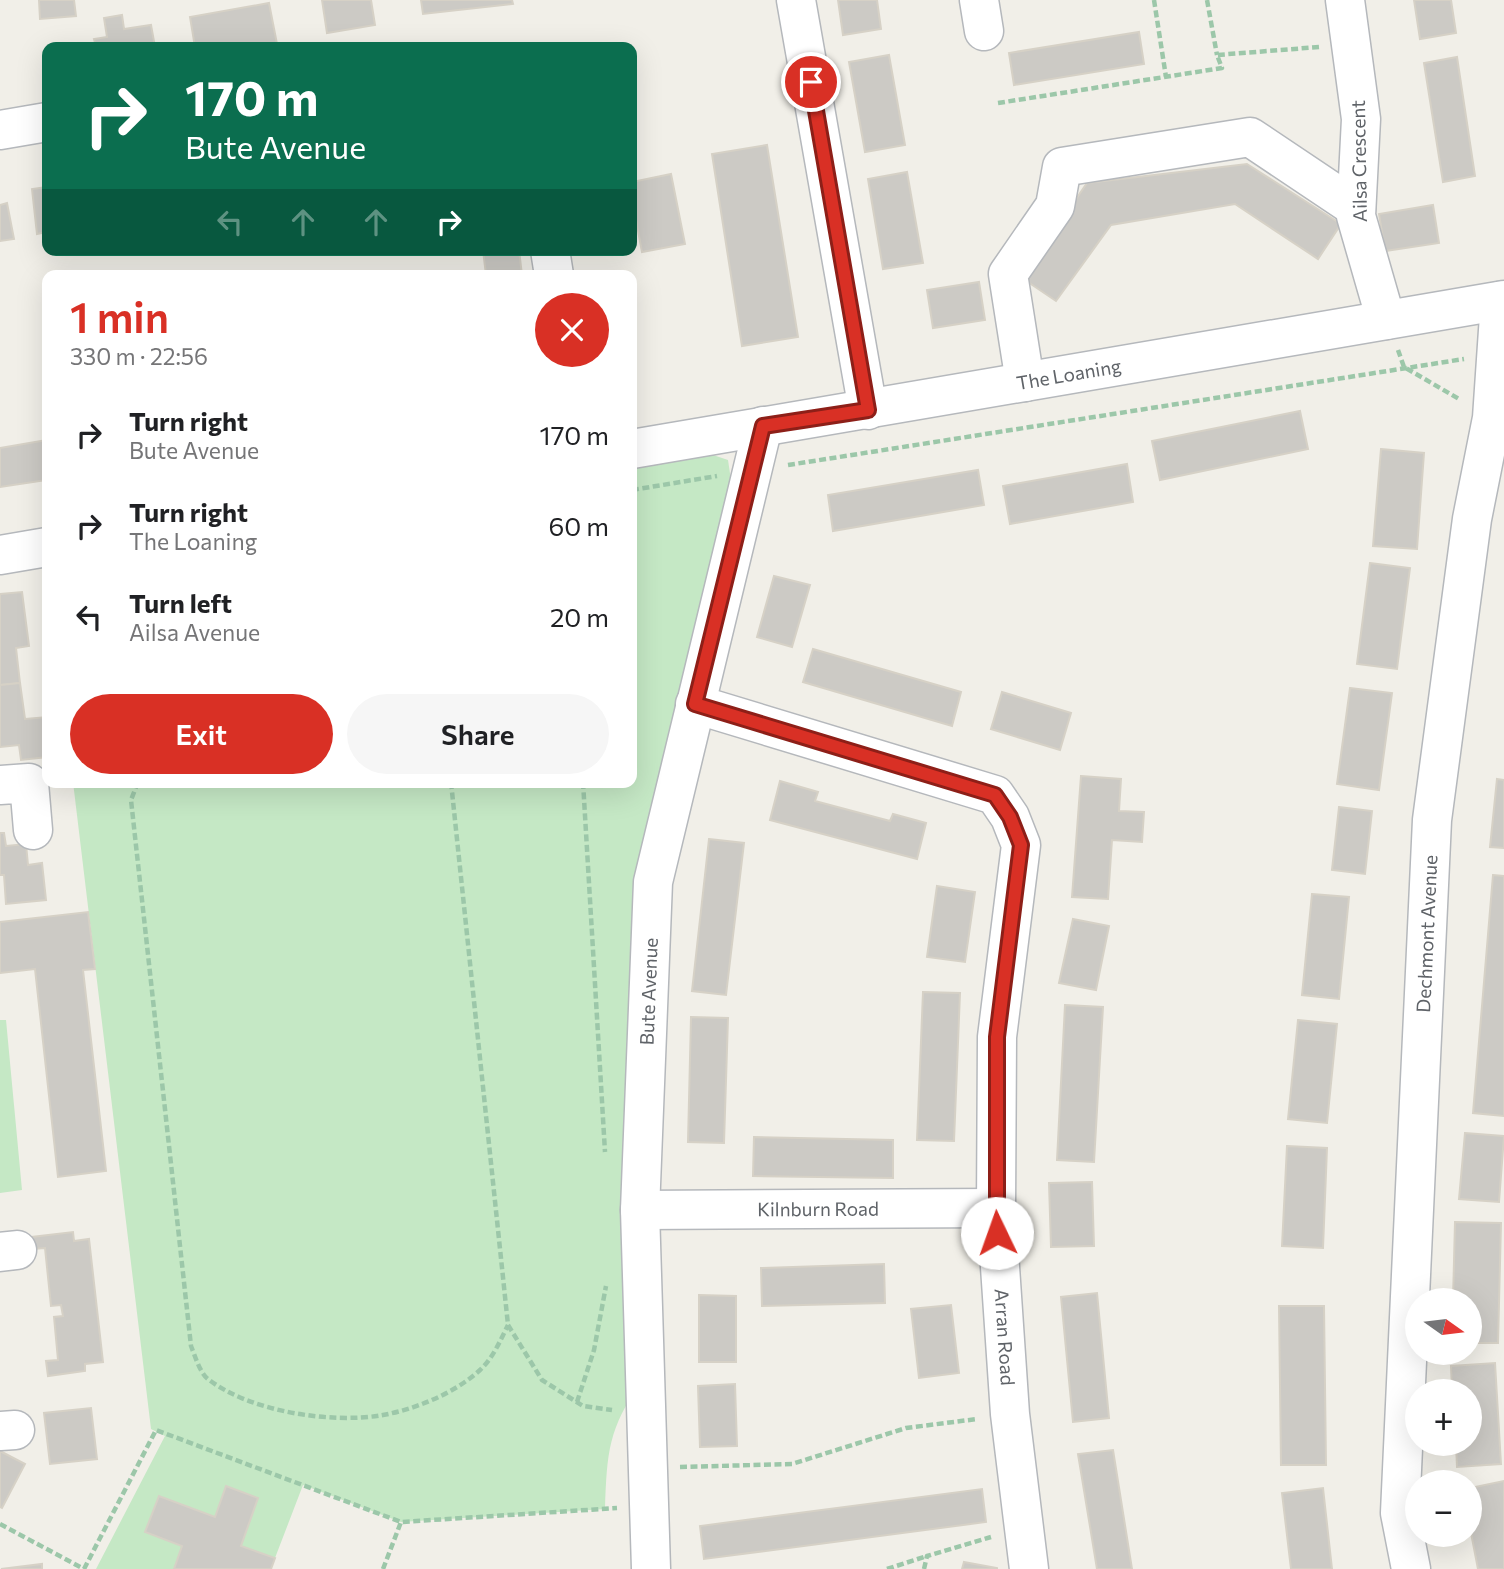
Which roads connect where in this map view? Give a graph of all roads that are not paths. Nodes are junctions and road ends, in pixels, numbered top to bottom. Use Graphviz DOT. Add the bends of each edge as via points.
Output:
graph roads {
  1 [pos="796,0"];
  2 [pos="1345,0"];
  3 [pos="42,123"];
  4 [pos="0,130"];
  5 [pos="1356,208"];
  6 [pos="1502,300"];
  7 [pos="1386,320"];
  8 [pos="1025,382"];
  9 [pos="868,410"];
  10 [pos="763,426"];
  11 [pos="637,448"];
  12 [pos="42,548"];
  13 [pos="0,555"];
  14 [pos="695,704"];
  15 [pos="0,785"];
  16 [pos="33,830"];
  17 [pos="996,1208"];
  18 [pos="640,1210"];
  19 [pos="652,1569"];
  20 [pos="1029,1569"];
  21 [pos="1411,1569"];
  1 -- 9 [label="street"];
  2 -- 5 [label="street, Ailsa Crescent" via="1361,119"];
  3 -- 4 [label="street"];
  5 -- 7 [label="street, Ailsa Crescent"];
  5 -- 8 [label="street" via="1250,137 1062,167 1055,206 1008,274"];
  6 -- 7 [label="street, The Loaning"];
  6 -- 21 [label="street, Dechmont Avenue" via="1492,418 1472,519 1432,820 1400,1513"];
  7 -- 8 [label="street, The Loaning"];
  8 -- 9 [label="street, The Loaning"];
  9 -- 10 [label="street, The Loaning"];
  10 -- 11 [label="street, The Loaning"];
  10 -- 14 [label="street, Bute Avenue"];
  12 -- 13 [label="street"];
  14 -- 17 [label="street, Arran Road" via="995,795 1010,817 1021,845 997,1037"];
  14 -- 18 [label="street, Bute Avenue" via="653,882"];
  15 -- 16 [label="street" via="29,783"];
  17 -- 18 [label="street, Kilnburn Road"];
  17 -- 20 [label="street, Arran Road" via="1010,1414"];
  18 -- 19 [label="street, Bute Avenue"];
}
